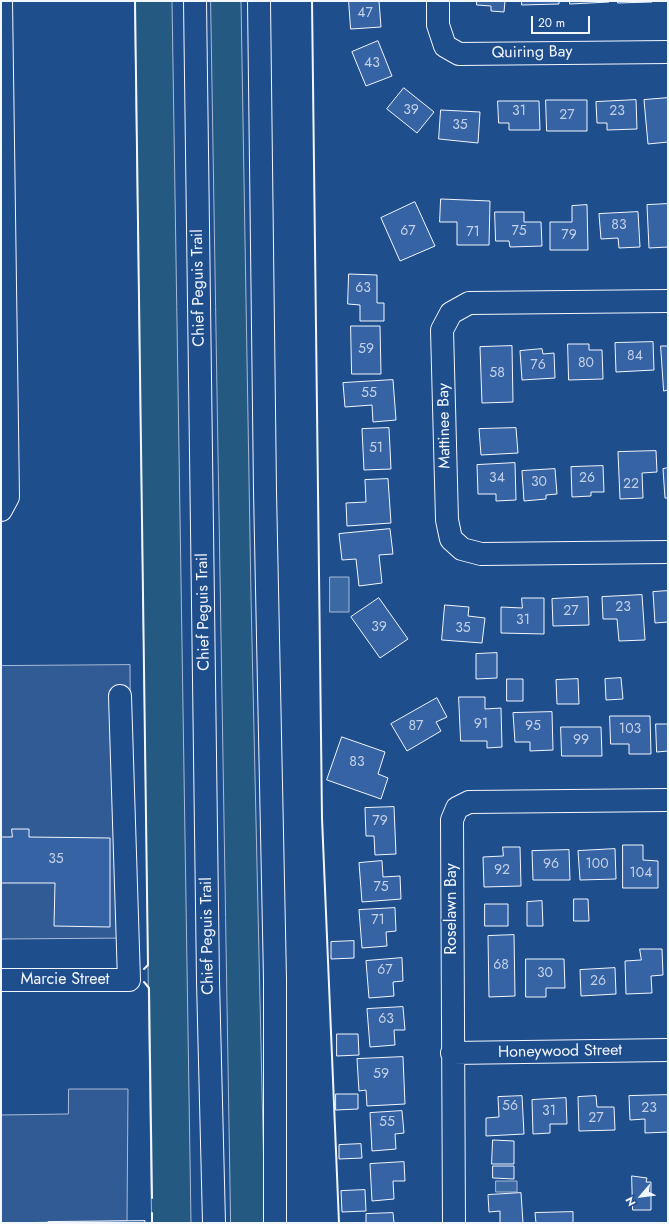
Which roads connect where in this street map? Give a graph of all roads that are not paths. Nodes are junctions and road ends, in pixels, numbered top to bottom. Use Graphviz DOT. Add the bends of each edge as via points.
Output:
graph roads {
  1 [pos="1,1"];
  2 [pos="195,1"];
  3 [pos="259,1"];
  4 [pos="438,1"];
  5 [pos="1,5"];
  6 [pos="668,52"];
  7 [pos="668,302"];
  8 [pos="1,510"];
  9 [pos="668,552"];
  10 [pos="120,696"];
  11 [pos="668,800"];
  12 [pos="1,980"];
  13 [pos="668,1050"];
  14 [pos="452,1053"];
  15 [pos="214,1223"];
  16 [pos="275,1223"];
  17 [pos="454,1223"];
  1 -- 5 [label="street"];
  2 -- 15 [label="street, Chief Peguis Trail" via="208,981"];
  3 -- 16 [label="street" via="265,491 275,980"];
  4 -- 6 [label="street, Quiring Bay" via="438,26 445,46 459,54"];
  5 -- 8 [label="street" via="8,497"];
  7 -- 9 [label="street, Mattinee Bay" via="469,303 451,313 442,330 447,520 451,539 462,549 481,554"];
  10 -- 12 [label="street, Marcie Street" via="129,980"];
  11 -- 14 [label="street, Roselawn Bay" via="469,802 457,808 452,820"];
  13 -- 14 [label="street, Honeywood Street"];
  14 -- 17 [label="street, Roselawn Bay"];
}
